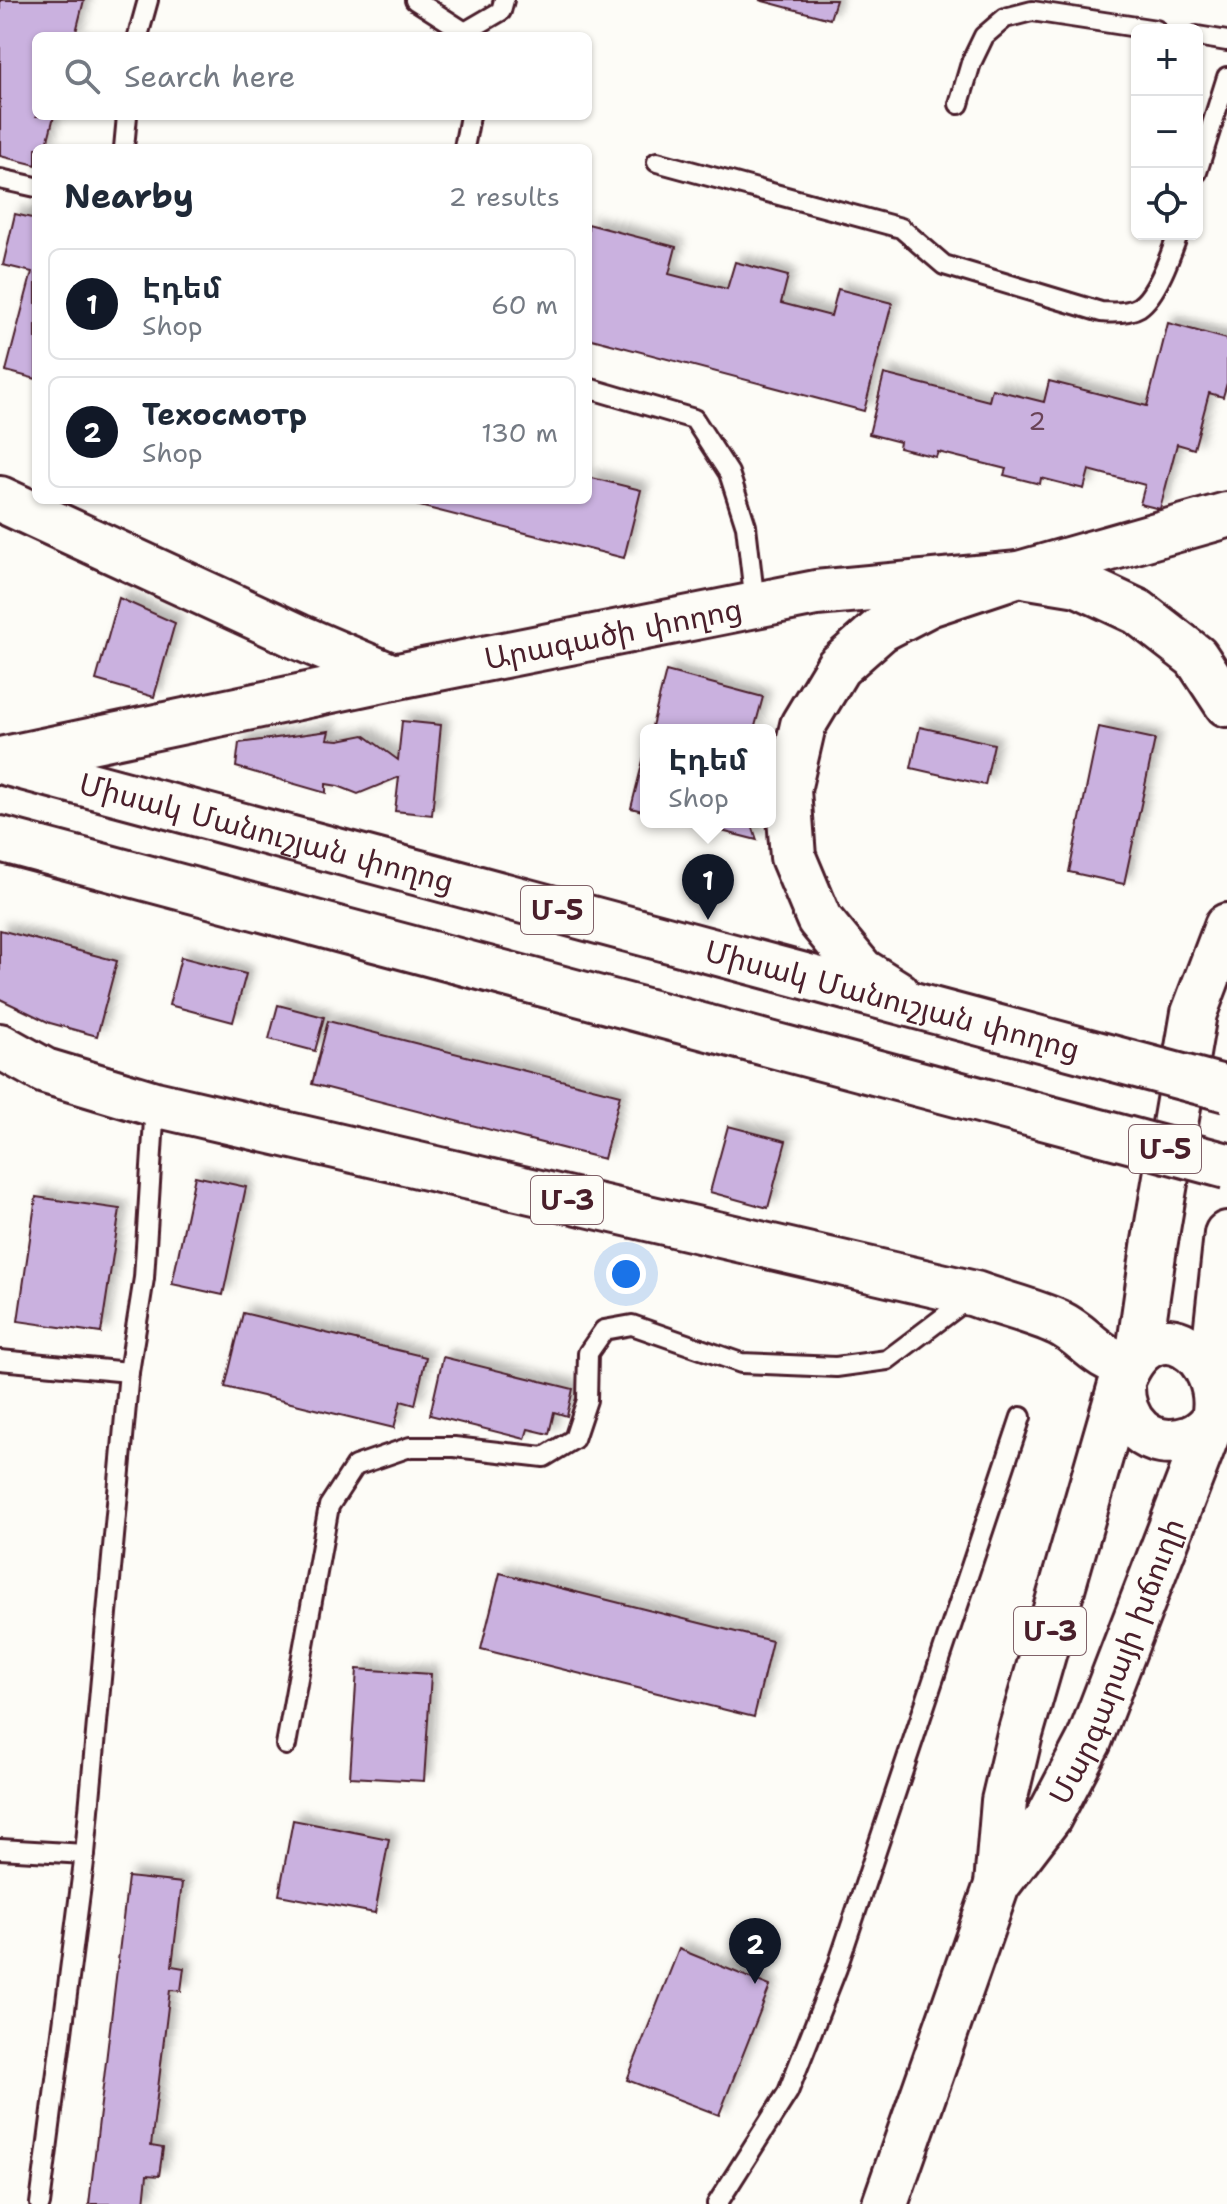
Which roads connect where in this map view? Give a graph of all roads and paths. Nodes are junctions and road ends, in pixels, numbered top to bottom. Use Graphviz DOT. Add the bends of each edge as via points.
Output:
graph roads {
  1 [pos="148,0"];
  2 [pos="415,0"];
  3 [pos="504,0"];
  4 [pos="1131,26"];
  5 [pos="139,32"];
  6 [pos="462,32"];
  7 [pos="468,32"];
  8 [pos="1203,37"];
  9 [pos="1227,41"];
  10 [pos="1227,77"];
  11 [pos="959,104"];
  12 [pos="127,120"];
  13 [pos="469,120"];
  14 [pos="124,144"];
  15 [pos="465,144"];
  16 [pos="657,162"];
  17 [pos="1198,168"];
  18 [pos="0,179"];
  19 [pos="32,186"];
  20 [pos="1176,240"];
  21 [pos="592,389"];
  22 [pos="0,499"];
  23 [pos="1227,515"];
  24 [pos="1019,574"];
  25 [pos="755,604"];
  26 [pos="393,677"];
  27 [pos="1227,704"];
  28 [pos="0,760"];
  29 [pos="0,839"];
  30 [pos="1227,926"];
  31 [pos="920,1007"];
  32 [pos="0,1046"];
  33 [pos="1227,1089"];
  34 [pos="155,1104"];
  35 [pos="1227,1166"];
  36 [pos="1227,1234"];
  37 [pos="975,1294"];
  38 [pos="0,1360"];
  39 [pos="1213,1362"];
  40 [pos="1130,1366"];
  41 [pos="129,1372"];
  42 [pos="1219,1414"];
  43 [pos="1021,1417"];
  44 [pos="286,1745"];
  45 [pos="0,1849"];
  46 [pos="85,1854"];
  47 [pos="997,1885"];
  48 [pos="40,2204"];
  49 [pos="717,2204"];
  50 [pos="885,2204"];
  1 -- 5 [label="lane"];
  2 -- 6 [label="lane"];
  3 -- 7 [label="lane" via="501,11"];
  4 -- 11 [label="lane" via="1032,11 1005,18 984,36"];
  8 -- 9 [label="lane"];
  10 -- 17 [label="lane"];
  12 -- 14 [label="lane"];
  13 -- 15 [label="lane"];
  16 -- 20 [label="lane" via="901,228 944,265 1101,312 1138,308 1151,295"];
  18 -- 19 [label="lane"];
  21 -- 25 [label="lane" via="694,419 729,473 746,526"];
  22 -- 26 [label="main road"];
  23 -- 24 [label="main road, Արագածի փողոց"];
  24 -- 25 [label="main road, Արագածի փողոց" via="816,593"];
  24 -- 27 [label="main road" via="1078,584 1138,612 1196,657"];
  24 -- 31 [label="main road" via="929,604 881,629 838,667 803,725 788,790 793,857 819,919 862,971"];
  25 -- 26 [label="main road, Արագածի փողոց"];
  26 -- 28 [label="main road, Արագածի փողոց"];
  28 -- 31 [label="main road, Միսակ Մանուշյան փողոց / Մ-5"];
  29 -- 35 [label="main road, Մ-5, bridge"];
  30 -- 40 [label="main road, Մարգարայի խճուղի / Մ-3" via="1194,1013"];
  31 -- 33 [label="main road, Միսակ Մանուշյան փողոց / Մ-5, bridge"];
  32 -- 34 [label="main road, Մ-3" via="45,1071"];
  34 -- 37 [label="main road, Մ-3"];
  34 -- 41 [label="lane" via="144,1278"];
  36 -- 39 [label="main road, Մարգարայի խճուղի"];
  37 -- 40 [label="main road, Մ-3" via="1061,1324 1103,1356"];
  37 -- 44 [label="lane" via="887,1360 836,1367 741,1363 632,1325 604,1330 588,1353 587,1400 574,1439 544,1457 410,1447 355,1466 329,1506"];
  38 -- 41 [label="lane"];
  39 -- 40 [label="main road" via="1187,1343 1170,1341 1154,1344"];
  39 -- 42 [label="main road, Մարգարայի խճուղի" via="1223,1394"];
  40 -- 42 [label="main road, Մարգարայի խճուղի" via="1121,1397 1126,1414 1150,1437 1183,1441 1199,1435"];
  40 -- 47 [label="main road, Մարգարայի խճուղի / Մ-3" via="1020,1734 1004,1801"];
  41 -- 46 [label="lane"];
  42 -- 47 [label="main road, Մարգարայի խճուղի / Մ-3" via="1089,1741 1049,1817"];
  43 -- 49 [label="lane" via="837,1968 788,2092"];
  45 -- 46 [label="lane"];
  46 -- 48 [label="lane"];
  47 -- 50 [label="main road, Մարգարայի խճուղի / Մ-3"];
}
